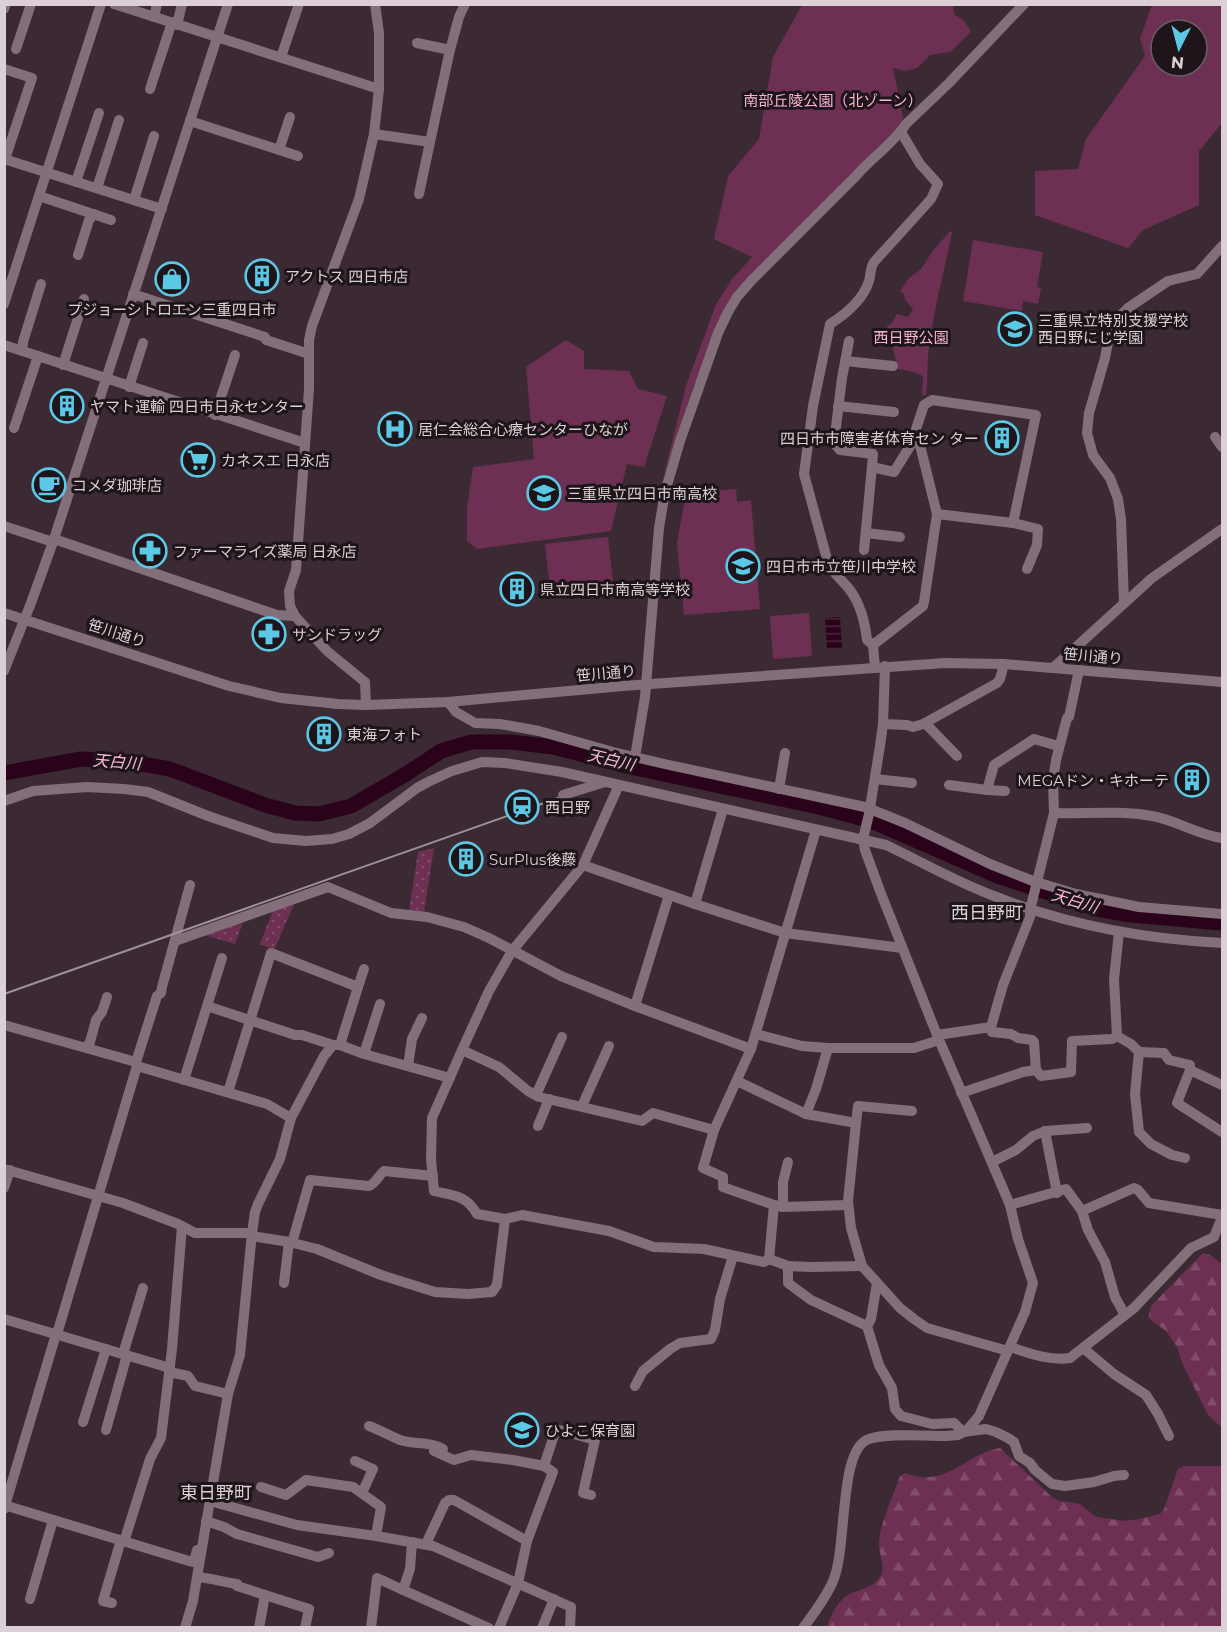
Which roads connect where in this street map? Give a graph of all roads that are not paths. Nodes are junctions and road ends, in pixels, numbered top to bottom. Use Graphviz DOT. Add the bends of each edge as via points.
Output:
graph roads {
  1 [pos="31,4"];
  2 [pos="101,4"];
  3 [pos="114,4"];
  4 [pos="157,4"];
  5 [pos="182,4"];
  6 [pos="228,4"];
  7 [pos="299,4"];
  8 [pos="375,4"];
  9 [pos="465,4"];
  10 [pos="1024,4"];
  11 [pos="154,17"];
  12 [pos="175,23"];
  13 [pos="217,38"];
  14 [pos="417,43"];
  15 [pos="16,49"];
  16 [pos="450,50"];
  17 [pos="281,57"];
  18 [pos="4,69"];
  19 [pos="150,89"];
  20 [pos="379,90"];
  21 [pos="99,113"];
  22 [pos="290,117"];
  23 [pos="119,120"];
  24 [pos="190,121"];
  25 [pos="901,132"];
  26 [pos="374,134"];
  27 [pos="154,136"];
  28 [pos="430,142"];
  29 [pos="279,150"];
  30 [pos="298,156"];
  31 [pos="5,159"];
  32 [pos="46,173"];
  33 [pos="76,182"];
  34 [pos="97,188"];
  35 [pos="419,194"];
  36 [pos="39,196"];
  37 [pos="134,200"];
  38 [pos="162,209"];
  39 [pos="94,214"];
  40 [pos="111,220"];
  41 [pos="1222,246"];
  42 [pos="78,255"];
  43 [pos="41,284"];
  44 [pos="133,294"];
  45 [pos="84,299"];
  46 [pos="4,304"];
  47 [pos="849,341"];
  48 [pos="143,343"];
  49 [pos="4,345"];
  50 [pos="22,351"];
  51 [pos="309,354"];
  52 [pos="235,355"];
  53 [pos="38,356"];
  54 [pos="846,361"];
  55 [pos="63,365"];
  56 [pos="892,366"];
  57 [pos="105,379"];
  58 [pos="129,387"];
  59 [pos="838,406"];
  60 [pos="894,412"];
  61 [pos="215,415"];
  62 [pos="14,428"];
  63 [pos="917,435"];
  64 [pos="1215,437"];
  65 [pos="305,443"];
  66 [pos="1222,447"];
  67 [pos="872,467"];
  68 [pos="937,514"];
  69 [pos="1013,523"];
  70 [pos="4,526"];
  71 [pos="1222,529"];
  72 [pos="866,534"];
  73 [pos="900,537"];
  74 [pos="53,540"];
  75 [pos="864,550"];
  76 [pos="1027,569"];
  77 [pos="1124,603"];
  78 [pos="4,613"];
  79 [pos="295,616"];
  80 [pos="24,619"];
  81 [pos="873,645"];
  82 [pos="1004,664"];
  83 [pos="880,667"];
  84 [pos="1053,668"];
  85 [pos="1079,670"];
  86 [pos="4,671"];
  87 [pos="1222,682"];
  88 [pos="646,684"];
  89 [pos="448,702"];
  90 [pos="366,705"];
  91 [pos="925,723"];
  92 [pos="882,724"];
  93 [pos="1058,747"];
  94 [pos="785,753"];
  95 [pos="957,756"];
  96 [pos="635,757"];
  97 [pos="875,779"];
  98 [pos="605,782"];
  99 [pos="912,783"];
  100 [pos="619,785"];
  101 [pos="949,785"];
  102 [pos="779,789"];
  103 [pos="987,790"];
  104 [pos="1005,791"];
  105 [pos="563,795"];
  106 [pos="4,801"];
  107 [pos="723,809"];
  108 [pos="869,812"];
  109 [pos="1054,813"];
  110 [pos="816,830"];
  111 [pos="1222,838"];
  112 [pos="863,839"];
  113 [pos="583,865"];
  114 [pos="1037,883"];
  115 [pos="190,885"];
  116 [pos="669,895"];
  117 [pos="694,904"];
  118 [pos="1031,908"];
  119 [pos="1222,914"];
  120 [pos="1119,932"];
  121 [pos="785,933"];
  122 [pos="175,941"];
  123 [pos="1222,943"];
  124 [pos="902,948"];
  125 [pos="512,951"];
  126 [pos="222,958"];
  127 [pos="364,969"];
  128 [pos="358,987"];
  129 [pos="107,997"];
  130 [pos="380,1004"];
  131 [pos="207,1006"];
  132 [pos="635,1006"];
  133 [pos="422,1018"];
  134 [pos="250,1020"];
  135 [pos="4,1025"];
  136 [pos="992,1027"];
  137 [pos="756,1034"];
  138 [pos="1117,1036"];
  139 [pos="562,1037"];
  140 [pos="938,1037"];
  141 [pos="337,1045"];
  142 [pos="609,1046"];
  143 [pos="86,1047"];
  144 [pos="828,1048"];
  145 [pos="462,1050"];
  146 [pos="751,1050"];
  147 [pos="1139,1052"];
  148 [pos="364,1054"];
  149 [pos="137,1064"];
  150 [pos="408,1066"];
  151 [pos="1036,1070"];
  152 [pos="1190,1070"];
  153 [pos="450,1078"];
  154 [pos="184,1080"];
  155 [pos="737,1081"];
  156 [pos="1222,1085"];
  157 [pos="228,1092"];
  158 [pos="961,1093"];
  159 [pos="536,1095"];
  160 [pos="549,1099"];
  161 [pos="582,1106"];
  162 [pos="912,1111"];
  163 [pos="806,1114"];
  164 [pos="291,1118"];
  165 [pos="856,1123"];
  166 [pos="538,1126"];
  167 [pos="1087,1128"];
  168 [pos="714,1130"];
  169 [pos="1045,1131"];
  170 [pos="1222,1132"];
  171 [pos="1185,1158"];
  172 [pos="788,1162"];
  173 [pos="992,1162"];
  174 [pos="7,1170"];
  175 [pos="433,1176"];
  176 [pos="4,1188"];
  177 [pos="1057,1193"];
  178 [pos="99,1195"];
  179 [pos="848,1205"];
  180 [pos="1010,1205"];
  181 [pos="778,1206"];
  182 [pos="1082,1211"];
  183 [pos="1222,1216"];
  184 [pos="505,1219"];
  185 [pos="182,1227"];
  186 [pos="252,1234"];
  187 [pos="290,1242"];
  188 [pos="733,1256"];
  189 [pos="769,1259"];
  190 [pos="789,1266"];
  191 [pos="862,1266"];
  192 [pos="284,1283"];
  193 [pos="878,1283"];
  194 [pos="143,1288"];
  195 [pos="1125,1315"];
  196 [pos="4,1319"];
  197 [pos="867,1326"];
  198 [pos="57,1334"];
  199 [pos="1083,1348"];
  200 [pos="106,1349"];
  201 [pos="1009,1349"];
  202 [pos="125,1354"];
  203 [pos="169,1370"];
  204 [pos="636,1386"];
  205 [pos="228,1394"];
  206 [pos="83,1422"];
  207 [pos="369,1426"];
  208 [pos="106,1430"];
  209 [pos="963,1432"];
  210 [pos="1169,1436"];
  211 [pos="434,1451"];
  212 [pos="459,1458"];
  213 [pos="355,1461"];
  214 [pos="544,1466"];
  215 [pos="1124,1475"];
  216 [pos="261,1487"];
  217 [pos="362,1493"];
  218 [pos="591,1495"];
  219 [pos="210,1501"];
  220 [pos="5,1507"];
  221 [pos="53,1520"];
  222 [pos="206,1521"];
  223 [pos="376,1536"];
  224 [pos="122,1541"];
  225 [pos="203,1541"];
  226 [pos="527,1541"];
  227 [pos="412,1542"];
  228 [pos="426,1544"];
  229 [pos="329,1553"];
  230 [pos="197,1577"];
  231 [pos="518,1583"];
  232 [pos="403,1590"];
  233 [pos="265,1595"];
  234 [pos="30,1599"];
  235 [pos="554,1599"];
  236 [pos="112,1603"];
  237 [pos="185,1628"];
  238 [pos="259,1628"];
  239 [pos="305,1628"];
  240 [pos="371,1628"];
  241 [pos="489,1628"];
  242 [pos="499,1628"];
  243 [pos="542,1628"];
  244 [pos="570,1628"];
  245 [pos="803,1628"];
  1 -- 15 [label="street"];
  2 -- 32 [label="street"];
  3 -- 11 [label="street"];
  4 -- 11 [label="street"];
  5 -- 12 [label="street"];
  6 -- 13 [label="street"];
  7 -- 17 [label="street"];
  8 -- 20 [label="street"];
  9 -- 16 [label="street"];
  10 -- 25 [label="street"];
  11 -- 12 [label="street"];
  12 -- 13 [label="street"];
  12 -- 19 [label="street"];
  13 -- 17 [label="street"];
  13 -- 24 [label="street"];
  14 -- 16 [label="street"];
  16 -- 28 [label="street"];
  17 -- 20 [label="street"];
  18 -- 31 [label="street" via="32,78"];
  20 -- 26 [label="street"];
  21 -- 33 [label="street"];
  22 -- 29 [label="street"];
  23 -- 34 [label="street"];
  24 -- 29 [label="street"];
  24 -- 38 [label="street"];
  25 -- 81 [label="street" via="938,184 927,203 871,266 868,282 854,306 830,324 804,474 832,572 850,591 864,617 867,640"];
  25 -- 88 [label="street" via="756,275 737,297 718,333 665,492 658,528"];
  26 -- 28 [label="street"];
  26 -- 51 [label="street" via="359,199 312,326"];
  27 -- 37 [label="street"];
  28 -- 35 [label="street"];
  29 -- 30 [label="street"];
  31 -- 32 [label="street"];
  32 -- 33 [label="street"];
  32 -- 36 [label="street"];
  33 -- 34 [label="street"];
  34 -- 37 [label="street"];
  36 -- 39 [label="street"];
  36 -- 46 [label="street"];
  37 -- 38 [label="street"];
  38 -- 44 [label="street"];
  39 -- 40 [label="street"];
  39 -- 42 [label="street"];
  41 -- 77 [label="street" via="1197,274 1168,281 1113,323 1087,433 1093,455 1110,478 1118,499"];
  43 -- 50 [label="street"];
  44 -- 51 [label="street"];
  44 -- 57 [label="street"];
  45 -- 55 [label="street"];
  47 -- 54 [label="street"];
  48 -- 58 [label="street"];
  49 -- 50 [label="street"];
  50 -- 53 [label="street"];
  51 -- 65 [label="street"];
  52 -- 61 [label="street"];
  53 -- 55 [label="street"];
  53 -- 62 [label="street"];
  54 -- 56 [label="street"];
  54 -- 59 [label="street"];
  55 -- 57 [label="street"];
  57 -- 58 [label="street"];
  57 -- 74 [label="street"];
  58 -- 61 [label="street"];
  59 -- 60 [label="street"];
  59 -- 67 [label="street" via="834,443 840,450 873,454"];
  61 -- 65 [label="street"];
  63 -- 67 [label="street" via="894,472"];
  63 -- 68 [label="street"];
  63 -- 69 [label="street" via="915,429 924,405 932,400 1036,415"];
  64 -- 66 [label="street"];
  65 -- 79 [label="street" via="296,570 289,591"];
  67 -- 72 [label="street"];
  68 -- 69 [label="street"];
  68 -- 81 [label="street" via="923,606"];
  69 -- 76 [label="street" via="1038,529 1037,545"];
  70 -- 74 [label="street"];
  71 -- 77 [label="street" via="1152,578"];
  72 -- 73 [label="street"];
  72 -- 75 [label="street"];
  74 -- 79 [label="street" via="277,615"];
  74 -- 80 [label="street"];
  77 -- 84 [label="street"];
  78 -- 80 [label="street, 笹川通り"];
  79 -- 90 [label="street" via="327,651 365,682"];
  80 -- 86 [label="street"];
  80 -- 90 [label="street, 笹川通り" via="229,686 281,698"];
  81 -- 83 [label="street"];
  82 -- 83 [label="street, 笹川通り"];
  82 -- 84 [label="street, 笹川通り"];
  82 -- 91 [label="street" via="997,683"];
  83 -- 88 [label="street, 笹川通り"];
  83 -- 92 [label="street"];
  84 -- 85 [label="street, 笹川通り"];
  85 -- 87 [label="street, 笹川通り"];
  85 -- 93 [label="street"];
  88 -- 89 [label="street, 笹川通り"];
  88 -- 96 [label="street"];
  89 -- 90 [label="street, 笹川通り"];
  89 -- 96 [label="street" via="475,723 538,731"];
  91 -- 92 [label="street" via="914,727"];
  91 -- 95 [label="street"];
  92 -- 97 [label="street"];
  93 -- 103 [label="street" via="1034,739 994,765"];
  93 -- 109 [label="street"];
  94 -- 102 [label="street"];
  96 -- 102 [label="street"];
  97 -- 99 [label="street"];
  97 -- 108 [label="street"];
  98 -- 100 [label="street"];
  98 -- 105 [label="street"];
  98 -- 106 [label="street" via="482,762 417,788 349,834 306,841 273,838 148,792 87,788 33,791"];
  100 -- 107 [label="street"];
  100 -- 113 [label="street"];
  101 -- 103 [label="street"];
  102 -- 108 [label="street" via="816,795"];
  103 -- 104 [label="street"];
  107 -- 110 [label="street"];
  107 -- 117 [label="street"];
  108 -- 112 [label="street"];
  108 -- 114 [label="street"];
  109 -- 111 [label="street" via="1154,816"];
  109 -- 114 [label="street"];
  110 -- 112 [label="street"];
  110 -- 121 [label="street"];
  112 -- 118 [label="street"];
  112 -- 124 [label="street"];
  113 -- 116 [label="street"];
  113 -- 125 [label="street"];
  114 -- 118 [label="street"];
  114 -- 119 [label="street" via="1139,907"];
  115 -- 122 [label="street"];
  116 -- 117 [label="street"];
  116 -- 132 [label="street"];
  117 -- 121 [label="street"];
  118 -- 120 [label="street"];
  118 -- 136 [label="street"];
  120 -- 123 [label="street"];
  120 -- 138 [label="street" via="1114,979"];
  121 -- 124 [label="street"];
  121 -- 137 [label="street"];
  122 -- 125 [label="street" via="328,886 391,913 464,927"];
  122 -- 149 [label="street"];
  124 -- 140 [label="street"];
  125 -- 132 [label="street"];
  125 -- 145 [label="street"];
  126 -- 131 [label="street"];
  127 -- 128 [label="street"];
  128 -- 134 [label="street" via="272,954"];
  128 -- 141 [label="street"];
  129 -- 143 [label="street"];
  130 -- 148 [label="street"];
  131 -- 134 [label="street"];
  131 -- 154 [label="street"];
  132 -- 146 [label="street"];
  133 -- 150 [label="street" via="412,1039"];
  134 -- 141 [label="street"];
  134 -- 157 [label="street"];
  135 -- 143 [label="street"];
  136 -- 140 [label="street"];
  136 -- 151 [label="street" via="992,1032 1032,1040"];
  137 -- 144 [label="street"];
  137 -- 146 [label="street"];
  138 -- 147 [label="street"];
  138 -- 151 [label="street" via="1072,1041 1071,1072 1041,1076"];
  139 -- 159 [label="street"];
  140 -- 144 [label="street" via="914,1048"];
  140 -- 158 [label="street"];
  141 -- 148 [label="street"];
  141 -- 164 [label="street" via="324,1056"];
  142 -- 161 [label="street"];
  143 -- 149 [label="street"];
  144 -- 163 [label="street"];
  145 -- 153 [label="street"];
  145 -- 159 [label="street" via="500,1067"];
  146 -- 155 [label="street"];
  147 -- 152 [label="street" via="1164,1053 1170,1060 1190,1065"];
  147 -- 171 [label="street" via="1135,1094 1139,1132 1151,1144"];
  148 -- 150 [label="street"];
  149 -- 154 [label="street"];
  149 -- 178 [label="street"];
  150 -- 153 [label="street"];
  151 -- 158 [label="street"];
  152 -- 156 [label="street"];
  152 -- 170 [label="street" via="1177,1103"];
  153 -- 175 [label="street" via="432,1118"];
  154 -- 157 [label="street"];
  155 -- 163 [label="street"];
  155 -- 168 [label="street"];
  157 -- 164 [label="street" via="267,1104"];
  158 -- 173 [label="street"];
  159 -- 160 [label="street"];
  160 -- 161 [label="street"];
  160 -- 166 [label="street"];
  161 -- 168 [label="street" via="642,1121 653,1113"];
  162 -- 165 [label="street" via="858,1106"];
  163 -- 165 [label="street"];
  164 -- 186 [label="street" via="280,1159 258,1204"];
  165 -- 179 [label="street"];
  167 -- 169 [label="street"];
  168 -- 181 [label="street" via="703,1168 723,1177 723,1186"];
  169 -- 173 [label="street"];
  169 -- 177 [label="street"];
  172 -- 181 [label="street"];
  173 -- 180 [label="street"];
  174 -- 176 [label="street"];
  174 -- 178 [label="street"];
  175 -- 184 [label="street" via="434,1191 465,1199 477,1214"];
  175 -- 187 [label="street" via="384,1170 375,1184 369,1186 310,1180"];
  177 -- 180 [label="street"];
  177 -- 182 [label="street" via="1066,1189"];
  178 -- 185 [label="street"];
  178 -- 198 [label="street"];
  179 -- 181 [label="street"];
  179 -- 191 [label="street"];
  180 -- 201 [label="street" via="1033,1283"];
  181 -- 189 [label="street"];
  182 -- 183 [label="street" via="1134,1188 1149,1203"];
  182 -- 195 [label="street"];
  183 -- 195 [label="street" via="1214,1237 1191,1248"];
  184 -- 187 [label="street" via="499,1290 492,1292 435,1292"];
  184 -- 188 [label="street" via="522,1215 609,1231 654,1247 704,1249"];
  185 -- 186 [label="street" via="195,1233"];
  185 -- 203 [label="street"];
  186 -- 187 [label="street"];
  186 -- 205 [label="street" via="240,1354"];
  187 -- 192 [label="street"];
  188 -- 189 [label="street" via="764,1262"];
  188 -- 204 [label="street" via="711,1339 680,1343 670,1349 643,1371"];
  189 -- 190 [label="street"];
  190 -- 191 [label="street"];
  190 -- 197 [label="street" via="788,1283 811,1300"];
  191 -- 193 [label="street"];
  193 -- 197 [label="street"];
  193 -- 201 [label="street" via="900,1308 927,1328"];
  194 -- 202 [label="street"];
  195 -- 199 [label="street"];
  196 -- 198 [label="street"];
  197 -- 209 [label="street" via="879,1365 892,1388 895,1409 901,1416 932,1424 954,1423"];
  198 -- 200 [label="street"];
  198 -- 220 [label="street"];
  199 -- 201 [label="street" via="1070,1358 1061,1359"];
  199 -- 210 [label="street" via="1146,1395"];
  200 -- 202 [label="street"];
  200 -- 206 [label="street"];
  201 -- 209 [label="street" via="979,1416"];
  202 -- 203 [label="street"];
  202 -- 208 [label="street"];
  203 -- 205 [label="street" via="188,1376 195,1386"];
  203 -- 224 [label="street" via="161,1438"];
  205 -- 219 [label="street"];
  207 -- 212 [label="street" via="402,1440 437,1446"];
  209 -- 215 [label="street" via="986,1429 1008,1437 1019,1456 1052,1484 1065,1486"];
  209 -- 245 [label="street" via="947,1436 879,1437 865,1441 857,1449 851,1464 840,1556 833,1581"];
  211 -- 212 [label="street" via="450,1459"];
  212 -- 214 [label="street" via="471,1455"];
  213 -- 217 [label="street" via="373,1469"];
  214 -- 218 [label="street" via="556,1429 595,1440 583,1493"];
  214 -- 226 [label="street" via="553,1472"];
  216 -- 217 [label="street" via="286,1495 306,1480 353,1487"];
  217 -- 223 [label="street" via="381,1507"];
  219 -- 222 [label="street"];
  219 -- 223 [label="street" via="297,1526"];
  220 -- 221 [label="street"];
  221 -- 224 [label="street"];
  221 -- 234 [label="street"];
  222 -- 225 [label="street"];
  222 -- 229 [label="street" via="318,1557"];
  223 -- 227 [label="street"];
  224 -- 225 [label="street" via="194,1562"];
  224 -- 236 [label="street" via="103,1600"];
  225 -- 230 [label="street"];
  226 -- 228 [label="street" via="449,1500"];
  226 -- 231 [label="street"];
  227 -- 228 [label="street"];
  227 -- 232 [label="street" via="410,1569"];
  228 -- 231 [label="street"];
  230 -- 233 [label="street" via="237,1584"];
  230 -- 237 [label="street"];
  231 -- 235 [label="street"];
  231 -- 242 [label="street"];
  232 -- 240 [label="street" via="377,1578"];
  232 -- 241 [label="street"];
  233 -- 238 [label="street"];
  233 -- 239 [label="street" via="309,1609"];
  235 -- 243 [label="street"];
  235 -- 244 [label="street" via="571,1607"];
}
